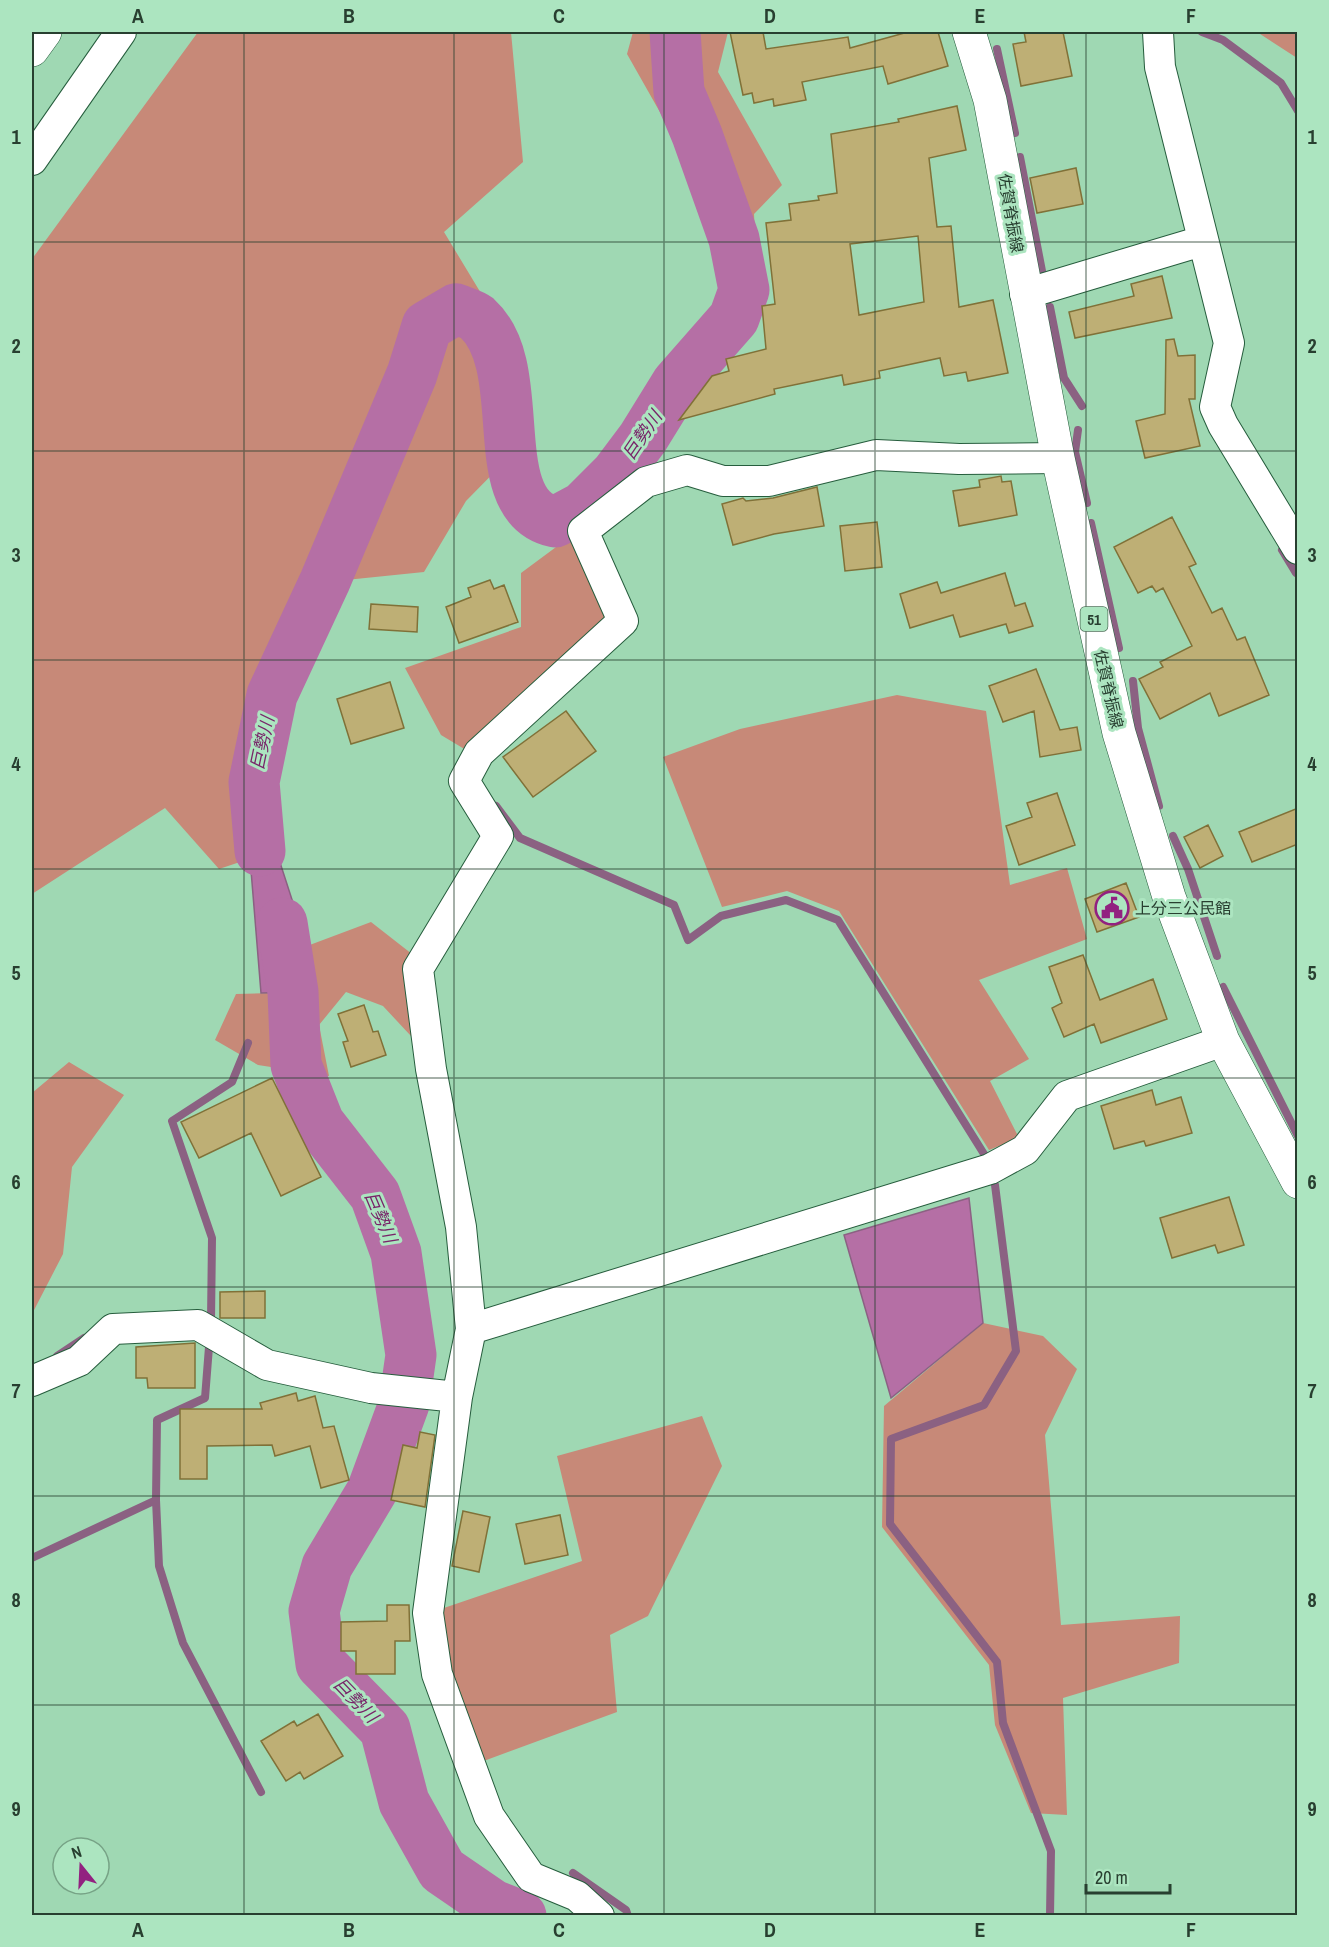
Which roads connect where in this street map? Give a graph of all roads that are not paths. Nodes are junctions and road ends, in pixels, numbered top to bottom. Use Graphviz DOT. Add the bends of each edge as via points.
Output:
graph roads {
  1 [pos="45,32"];
  2 [pos="121,32"];
  3 [pos="969,32"];
  4 [pos="1158,32"];
  5 [pos="32,50"];
  6 [pos="32,160"];
  7 [pos="1202,241"];
  8 [pos="1025,294"];
  9 [pos="1058,458"];
  10 [pos="1298,549"];
  11 [pos="1223,1041"];
  12 [pos="1298,1182"];
  13 [pos="471,1329"];
  14 [pos="32,1381"];
  15 [pos="447,1396"];
  16 [pos="599,1916"];
  1 -- 5 [label="main road"];
  2 -- 6 [label="street"];
  3 -- 8 [label="main road, 佐賀脊振線 / 51" via="990,100"];
  4 -- 7 [label="street" via="1160,67"];
  7 -- 8 [label="street"];
  7 -- 10 [label="street" via="1229,343 1215,407"];
  8 -- 9 [label="main road, 佐賀脊振線 / 51"];
  9 -- 11 [label="main road, 佐賀脊振線 / 51" via="1119,733 1169,897"];
  9 -- 13 [label="street" via="876,455 769,481 723,481 687,470 646,482 583,531 623,621 478,753 464,781 498,836 418,969 430,1069 461,1227"];
  11 -- 12 [label="main road, 佐賀脊振線 / 51"];
  11 -- 13 [label="street" via="1067,1096 1025,1150 990,1170"];
  13 -- 15 [label="street"];
  14 -- 15 [label="street" via="79,1361 113,1329 198,1325 267,1365 372,1388"];
  15 -- 16 [label="street" via="428,1613 437,1674 489,1816 531,1877 577,1896"];
}
